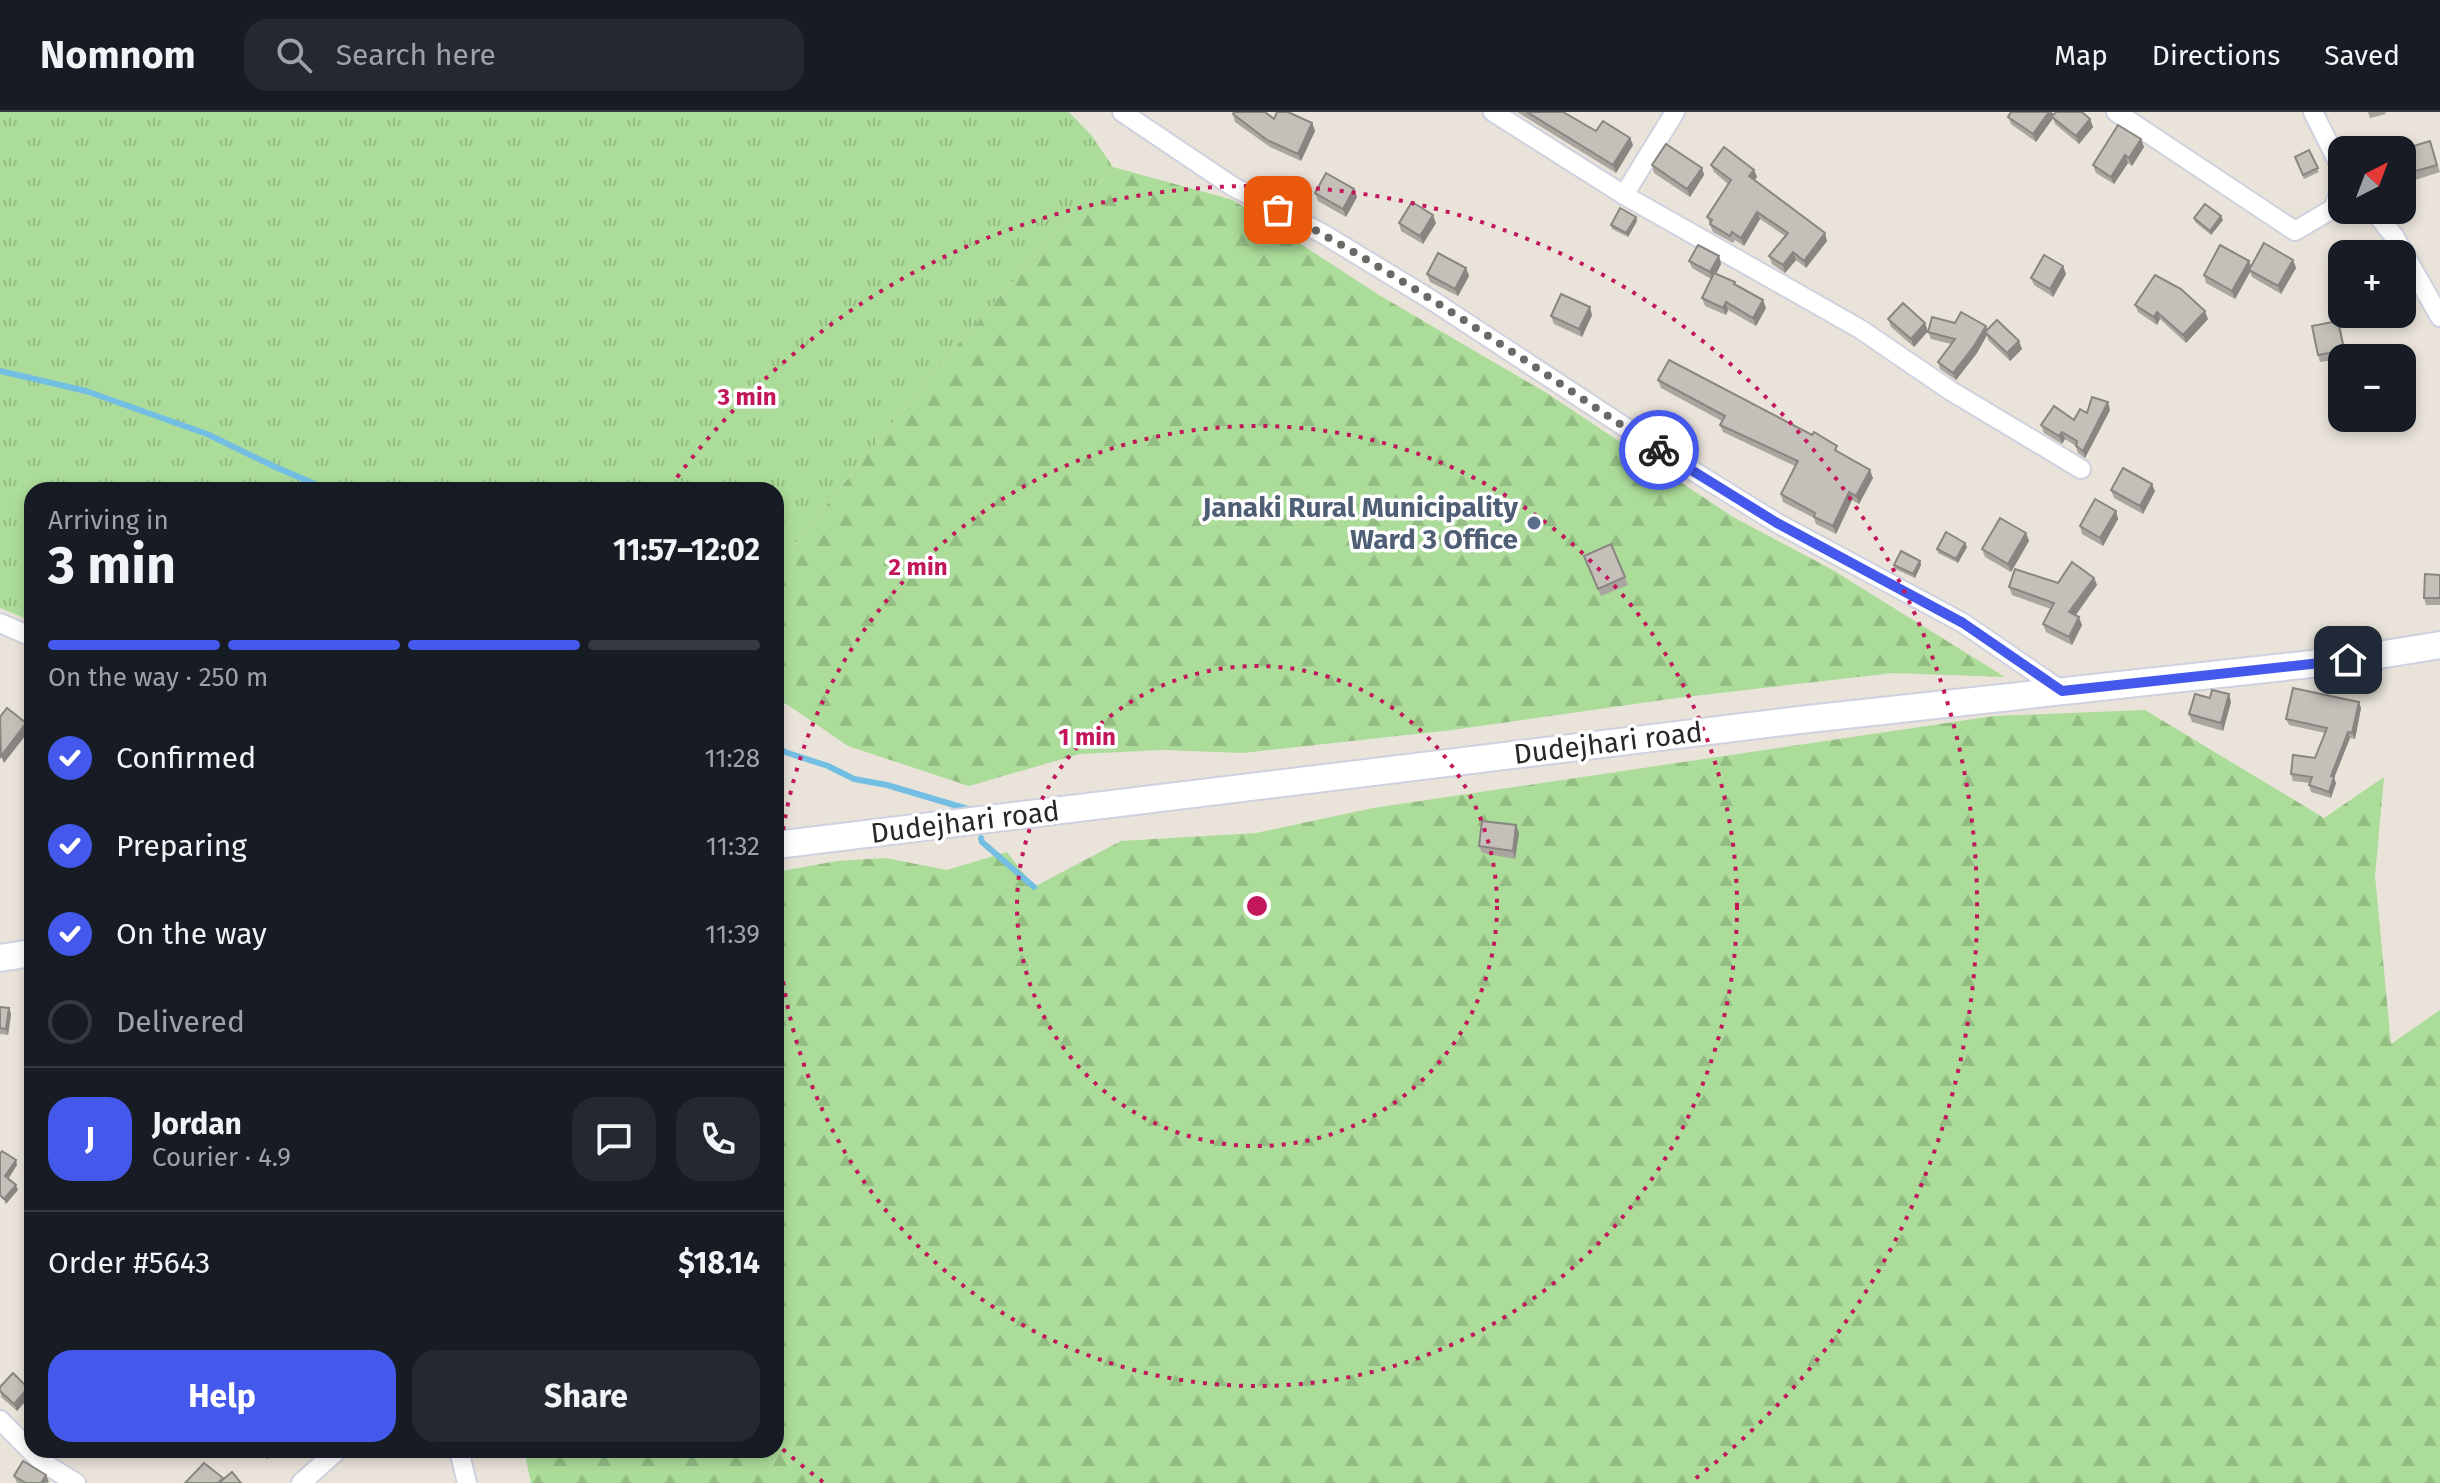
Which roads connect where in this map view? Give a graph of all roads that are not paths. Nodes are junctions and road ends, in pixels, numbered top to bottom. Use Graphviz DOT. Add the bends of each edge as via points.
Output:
graph roads {
  1 [pos="1122,112"];
  2 [pos="1493,112"];
  3 [pos="1675,112"];
  4 [pos="2116,112"];
  5 [pos="2313,112"];
  6 [pos="2328,142"];
  7 [pos="1624,195"];
  8 [pos="2328,212"];
  9 [pos="2384,224"];
  10 [pos="2440,317"];
  11 [pos="2081,469"];
  12 [pos="0,623"];
  13 [pos="24,634"];
  14 [pos="2440,645"];
  15 [pos="2062,691"];
  16 [pos="784,844"];
  17 [pos="24,954"];
  18 [pos="0,958"];
  19 [pos="0,1420"];
  20 [pos="24,1444"];
  21 [pos="38,1458"];
  22 [pos="329,1458"];
  23 [pos="461,1458"];
  24 [pos="76,1483"];
  25 [pos="301,1483"];
  26 [pos="467,1483"];
  1 -- 15 [label="street" via="1232,186 1430,299 1777,523 1963,623"];
  2 -- 7 [label="street"];
  3 -- 7 [label="street"];
  4 -- 8 [label="street" via="2295,231"];
  5 -- 6 [label="street"];
  7 -- 11 [label="street" via="1860,329"];
  9 -- 10 [label="street"];
  12 -- 13 [label="street"];
  14 -- 15 [label="street, Dudejhari road"];
  15 -- 16 [label="street, Dudejhari road"];
  17 -- 18 [label="street"];
  19 -- 20 [label="street"];
  21 -- 24 [label="street"];
  22 -- 25 [label="street"];
  23 -- 26 [label="street"];
}
